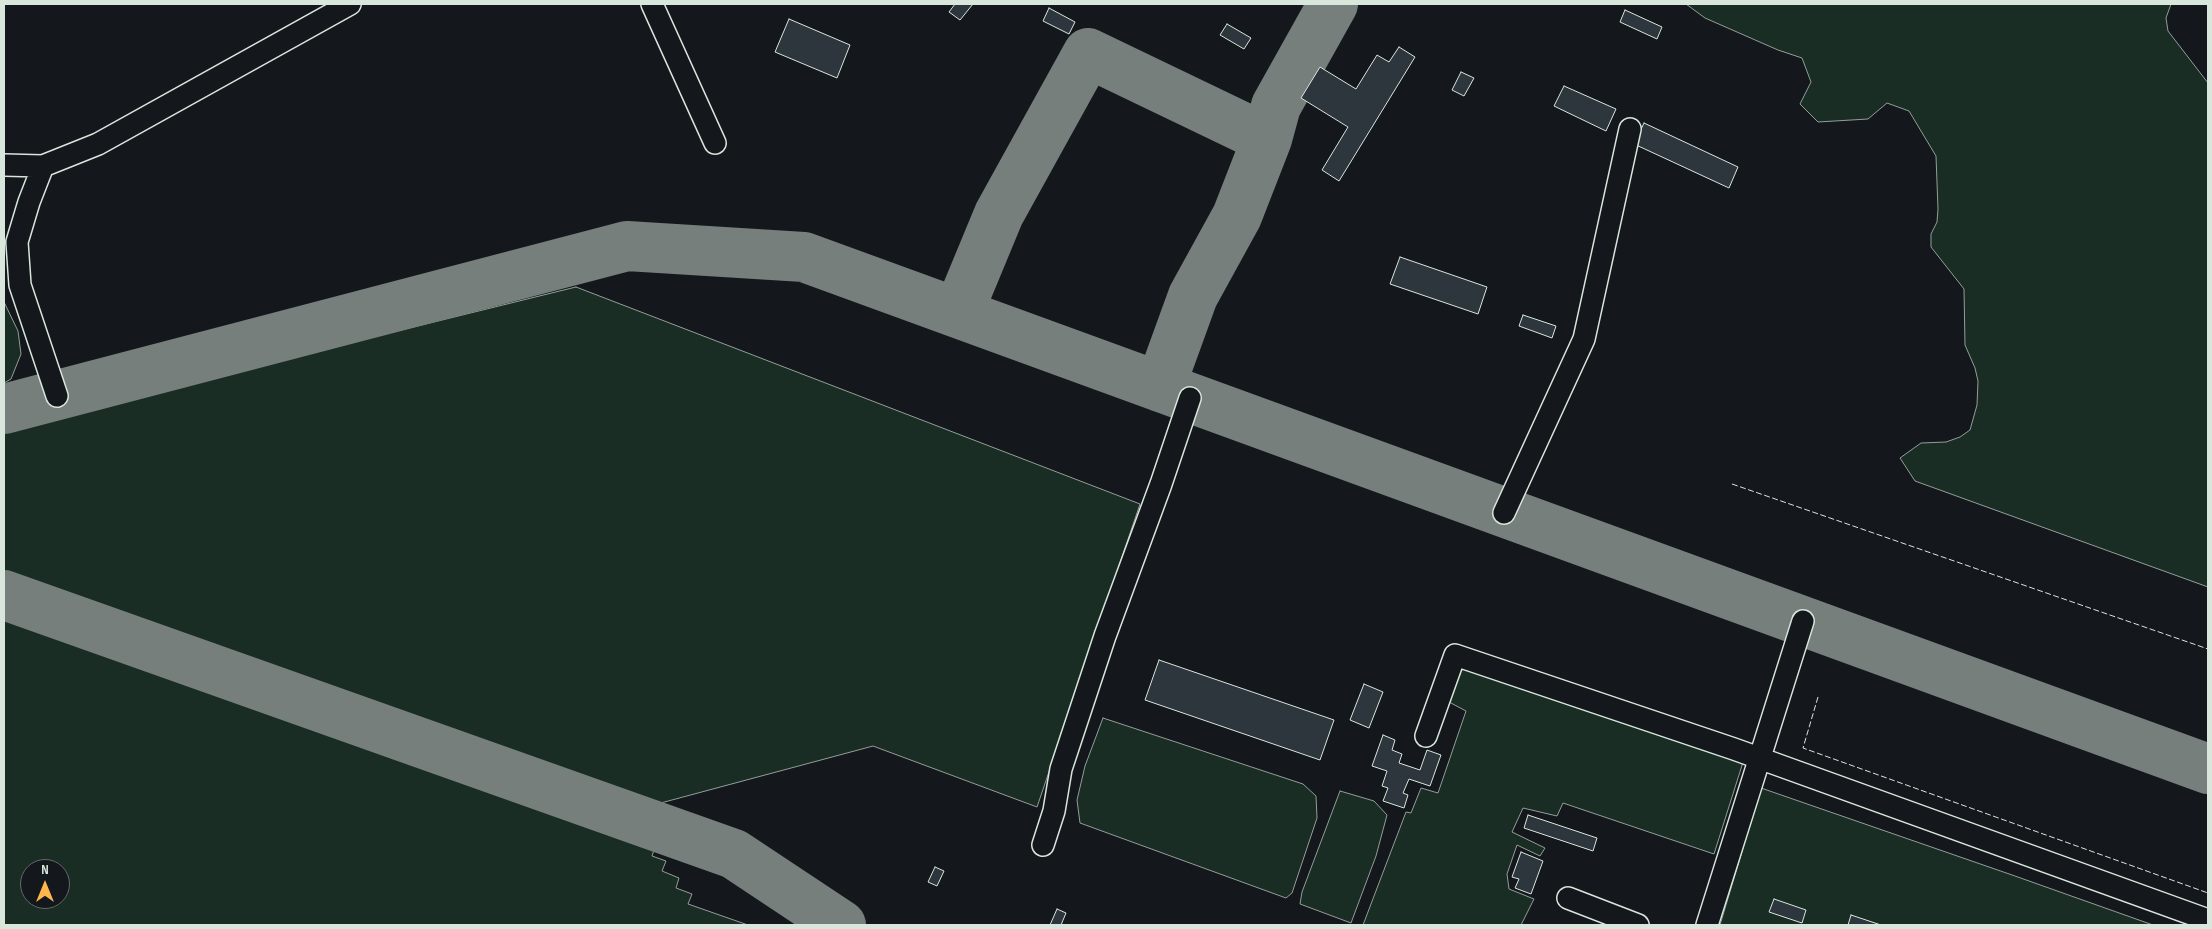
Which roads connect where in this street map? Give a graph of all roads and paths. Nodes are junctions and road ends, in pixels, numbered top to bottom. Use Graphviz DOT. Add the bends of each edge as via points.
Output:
graph roads {
  1 [pos="350,4"];
  2 [pos="652,4"];
  3 [pos="1630,129"];
  4 [pos="716,143"];
  5 [pos="4,165"];
  6 [pos="43,166"];
  7 [pos="57,396"];
  8 [pos="1190,398"];
  9 [pos="1504,512"];
  10 [pos="1803,622"];
  11 [pos="1426,736"];
  12 [pos="1759,758"];
  13 [pos="1043,845"];
  14 [pos="1568,898"];
  15 [pos="2208,920"];
  16 [pos="1638,925"];
  17 [pos="1707,925"];
  1 -- 6 [label="lane" via="98,144"];
  2 -- 4 [label="lane"];
  3 -- 9 [label="lane" via="1584,340"];
  5 -- 6 [label="lane"];
  6 -- 7 [label="lane" via="17,242 20,285"];
  8 -- 13 [label="lane" via="1061,768 1054,811"];
  10 -- 12 [label="lane"];
  11 -- 12 [label="lane" via="1455,655"];
  12 -- 15 [label="lane"];
  12 -- 17 [label="lane"];
  14 -- 16 [label="lane"];
}
